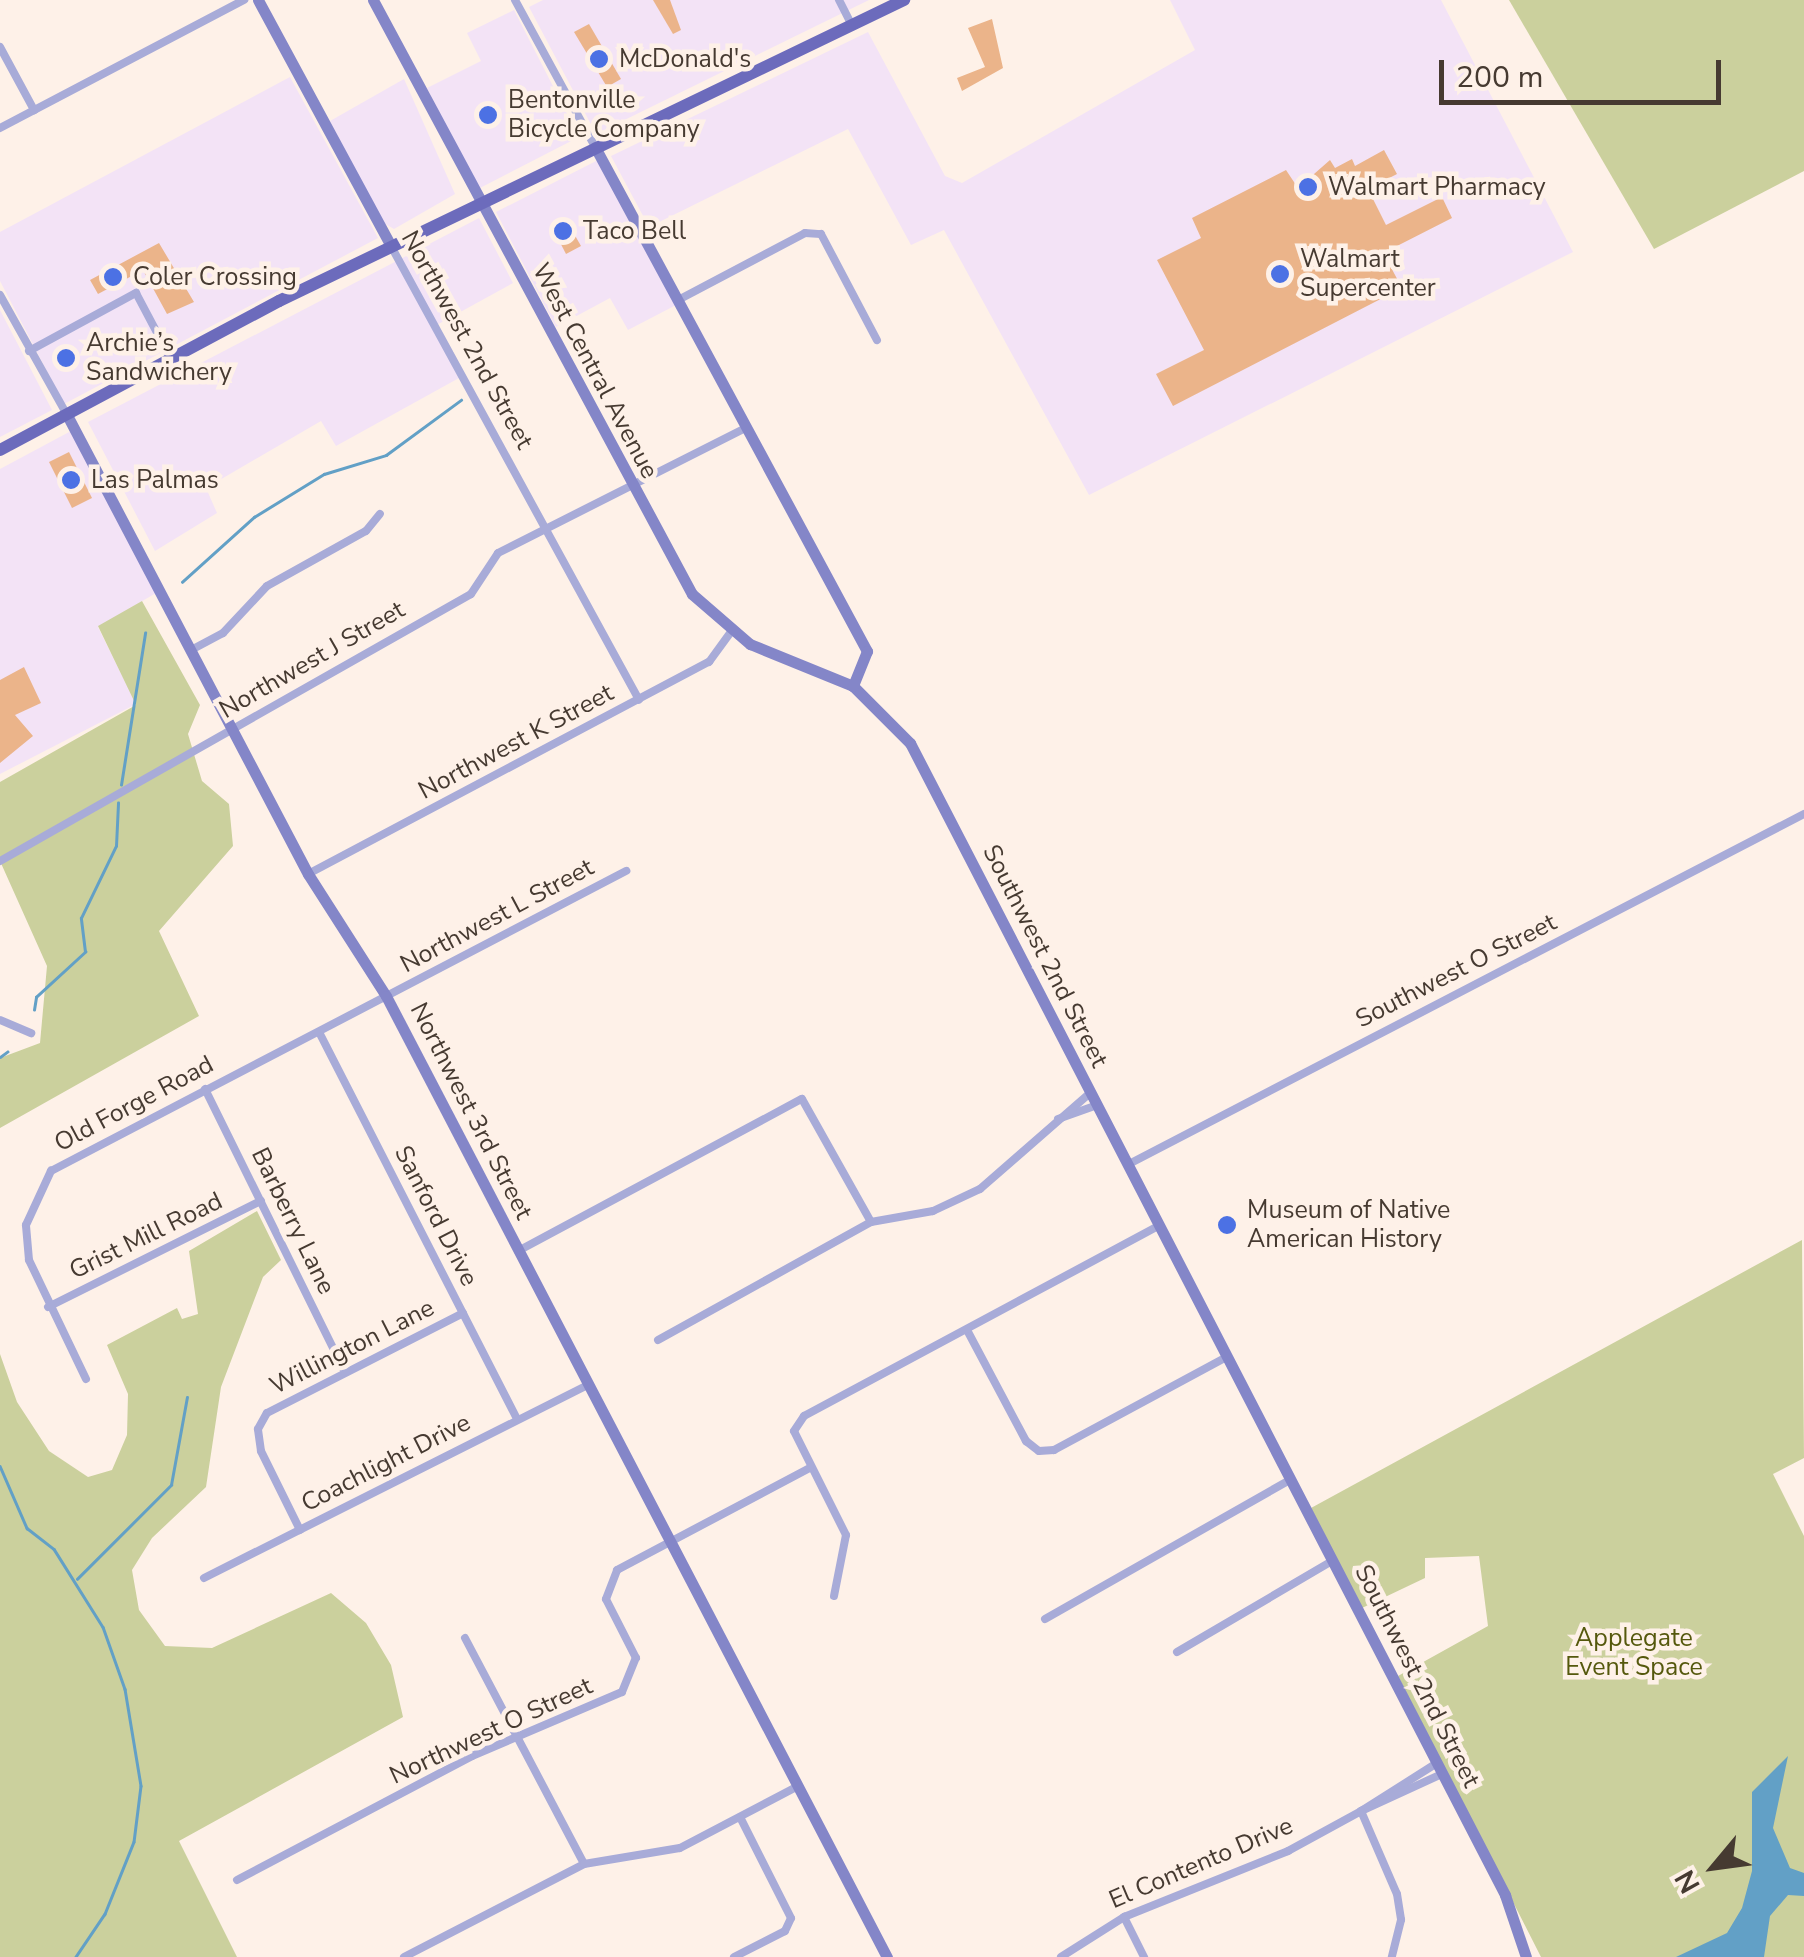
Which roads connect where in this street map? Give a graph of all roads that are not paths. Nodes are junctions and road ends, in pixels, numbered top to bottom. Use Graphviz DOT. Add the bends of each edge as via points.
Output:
graph roads {
  1 [pos="244,0"];
  2 [pos="258,0"];
  3 [pos="373,0"];
  4 [pos="515,0"];
  5 [pos="839,0"];
  6 [pos="904,0"];
  7 [pos="852,25"];
  8 [pos="0,47"];
  9 [pos="34,110"];
  10 [pos="0,128"];
  11 [pos="595,148"];
  12 [pos="479,202"];
  13 [pos="391,246"];
  14 [pos="0,296"];
  15 [pos="680,299"];
  16 [pos="878,340"];
  17 [pos="29,351"];
  18 [pos="171,359"];
  19 [pos="67,415"];
  20 [pos="747,426"];
  21 [pos="0,450"];
  22 [pos="632,488"];
  23 [pos="380,514"];
  24 [pos="546,530"];
  25 [pos="731,632"];
  26 [pos="192,649"];
  27 [pos="853,686"];
  28 [pos="638,700"];
  29 [pos="234,728"];
  30 [pos="1804,814"];
  31 [pos="0,860"];
  32 [pos="626,870"];
  33 [pos="308,874"];
  34 [pos="386,996"];
  35 [pos="0,1020"];
  36 [pos="319,1032"];
  37 [pos="31,1033"];
  38 [pos="205,1088"];
  39 [pos="1094,1099"];
  40 [pos="1127,1164"];
  41 [pos="261,1201"];
  42 [pos="871,1222"];
  43 [pos="1159,1226"];
  44 [pos="518,1250"];
  45 [pos="48,1307"];
  46 [pos="463,1313"];
  47 [pos="967,1330"];
  48 [pos="658,1340"];
  49 [pos="1227,1357"];
  50 [pos="344,1370"];
  51 [pos="86,1379"];
  52 [pos="587,1385"];
  53 [pos="517,1419"];
  54 [pos="810,1468"];
  55 [pos="1290,1480"];
  56 [pos="300,1530"];
  57 [pos="670,1544"];
  58 [pos="1332,1561"];
  59 [pos="204,1578"];
  60 [pos="834,1596"];
  61 [pos="1045,1619"];
  62 [pos="465,1638"];
  63 [pos="1176,1652"];
  64 [pos="518,1739"];
  65 [pos="1440,1768"];
  66 [pos="798,1786"];
  67 [pos="1361,1811"];
  68 [pos="740,1817"];
  69 [pos="584,1864"];
  70 [pos="237,1880"];
  71 [pos="1124,1917"];
  72 [pos="404,1957"];
  73 [pos="734,1957"];
  74 [pos="888,1957"];
  75 [pos="1061,1957"];
  76 [pos="1144,1957"];
  77 [pos="1392,1957"];
  78 [pos="1526,1957"];
  1 -- 9 [label="street"];
  2 -- 13 [label="street, Northwest 2nd Street"];
  3 -- 12 [label="street, West Central Avenue"];
  4 -- 11 [label="street"];
  5 -- 7 [label="street"];
  6 -- 7 [label="main road"];
  7 -- 11 [label="main road"];
  8 -- 9 [label="street"];
  9 -- 10 [label="street"];
  11 -- 12 [label="main road"];
  11 -- 15 [label="street"];
  12 -- 13 [label="main road"];
  12 -- 22 [label="street, West Central Avenue"];
  13 -- 18 [label="main road"];
  13 -- 24 [label="street, Northwest 2nd Street"];
  14 -- 17 [label="street, Northwest 3rd Street"];
  15 -- 16 [label="street" via="805,233 821,234"];
  15 -- 20 [label="street"];
  17 -- 18 [label="street" via="136,293"];
  17 -- 19 [label="street, Northwest 3rd Street"];
  18 -- 19 [label="main road"];
  19 -- 21 [label="main road"];
  19 -- 26 [label="street, Northwest 3rd Street"];
  20 -- 22 [label="street, Northwest J Street"];
  20 -- 27 [label="street" via="866,651"];
  22 -- 24 [label="street, Northwest J Street"];
  22 -- 25 [label="street, West Central Avenue" via="692,594"];
  23 -- 26 [label="street" via="366,531 267,586 223,633"];
  24 -- 28 [label="street, Northwest 2nd Street"];
  24 -- 29 [label="street, Northwest J Street" via="498,553 470,594"];
  25 -- 27 [label="street, West Central Avenue"];
  25 -- 28 [label="street, Northwest K Street" via="709,662"];
  26 -- 29 [label="street, Northwest 3rd Street"];
  27 -- 39 [label="street, Southwest 2nd Street" via="910,743"];
  28 -- 33 [label="street, Northwest K Street"];
  29 -- 31 [label="street, Northwest J Street"];
  29 -- 33 [label="street, Northwest 3rd Street"];
  30 -- 40 [label="street, Southwest O Street"];
  32 -- 34 [label="street, Northwest L Street"];
  33 -- 34 [label="street, Northwest 3rd Street"];
  34 -- 36 [label="street, Old Forge Road"];
  34 -- 44 [label="street, Northwest 3rd Street"];
  35 -- 37 [label="street"];
  36 -- 38 [label="street, Old Forge Road"];
  36 -- 46 [label="street, Sanford Drive"];
  38 -- 41 [label="street, Barberry Lane"];
  38 -- 45 [label="street, Old Forge Road" via="51,1172 26,1225 29,1260"];
  39 -- 40 [label="street, Southwest 2nd Street"];
  39 -- 42 [label="street" via="1058,1119 980,1189 934,1211"];
  40 -- 43 [label="street, Southwest 2nd Street"];
  41 -- 45 [label="street, Grist Mill Road"];
  41 -- 50 [label="street, Barberry Lane"];
  42 -- 44 [label="street" via="802,1099"];
  42 -- 48 [label="street"];
  43 -- 47 [label="street"];
  43 -- 49 [label="street, Southwest 2nd Street"];
  44 -- 52 [label="street, Northwest 3rd Street"];
  45 -- 51 [label="street, Old Forge Road"];
  46 -- 50 [label="street, Willington Lane"];
  46 -- 53 [label="street, Sanford Drive"];
  47 -- 49 [label="street" via="1026,1442 1039,1451 1054,1450"];
  47 -- 54 [label="street" via="804,1416 794,1431"];
  49 -- 55 [label="street, Southwest 2nd Street"];
  50 -- 56 [label="street, Willington Lane" via="283,1402 258,1430"];
  52 -- 53 [label="street, Coachlight Drive"];
  52 -- 57 [label="street, Northwest 3rd Street"];
  53 -- 56 [label="street, Coachlight Drive"];
  54 -- 57 [label="street, Northwest O Street"];
  54 -- 60 [label="street" via="846,1534"];
  55 -- 58 [label="street, Southwest 2nd Street"];
  55 -- 61 [label="street"];
  56 -- 59 [label="street, Coachlight Drive"];
  57 -- 64 [label="street, Northwest O Street" via="616,1570 609,1582 606,1599 636,1658 634,1678 574,1718"];
  57 -- 66 [label="street, Northwest 3rd Street"];
  58 -- 63 [label="street"];
  58 -- 65 [label="street, Southwest 2nd Street"];
  62 -- 64 [label="street"];
  64 -- 69 [label="street"];
  64 -- 70 [label="street, Northwest O Street"];
  65 -- 67 [label="street, El Contento Drive"];
  65 -- 67 [label="street, El Contento Drive"];
  65 -- 78 [label="street, Southwest 2nd Street" via="1505,1894"];
  66 -- 68 [label="street"];
  66 -- 74 [label="street, Northwest 3rd Street"];
  67 -- 71 [label="street, El Contento Drive" via="1288,1851"];
  67 -- 77 [label="street" via="1396,1894 1401,1920"];
  68 -- 69 [label="street" via="662,1854"];
  68 -- 73 [label="street" via="791,1918 785,1931"];
  69 -- 72 [label="street"];
  71 -- 75 [label="street, El Contento Drive"];
  71 -- 76 [label="street"];
}
